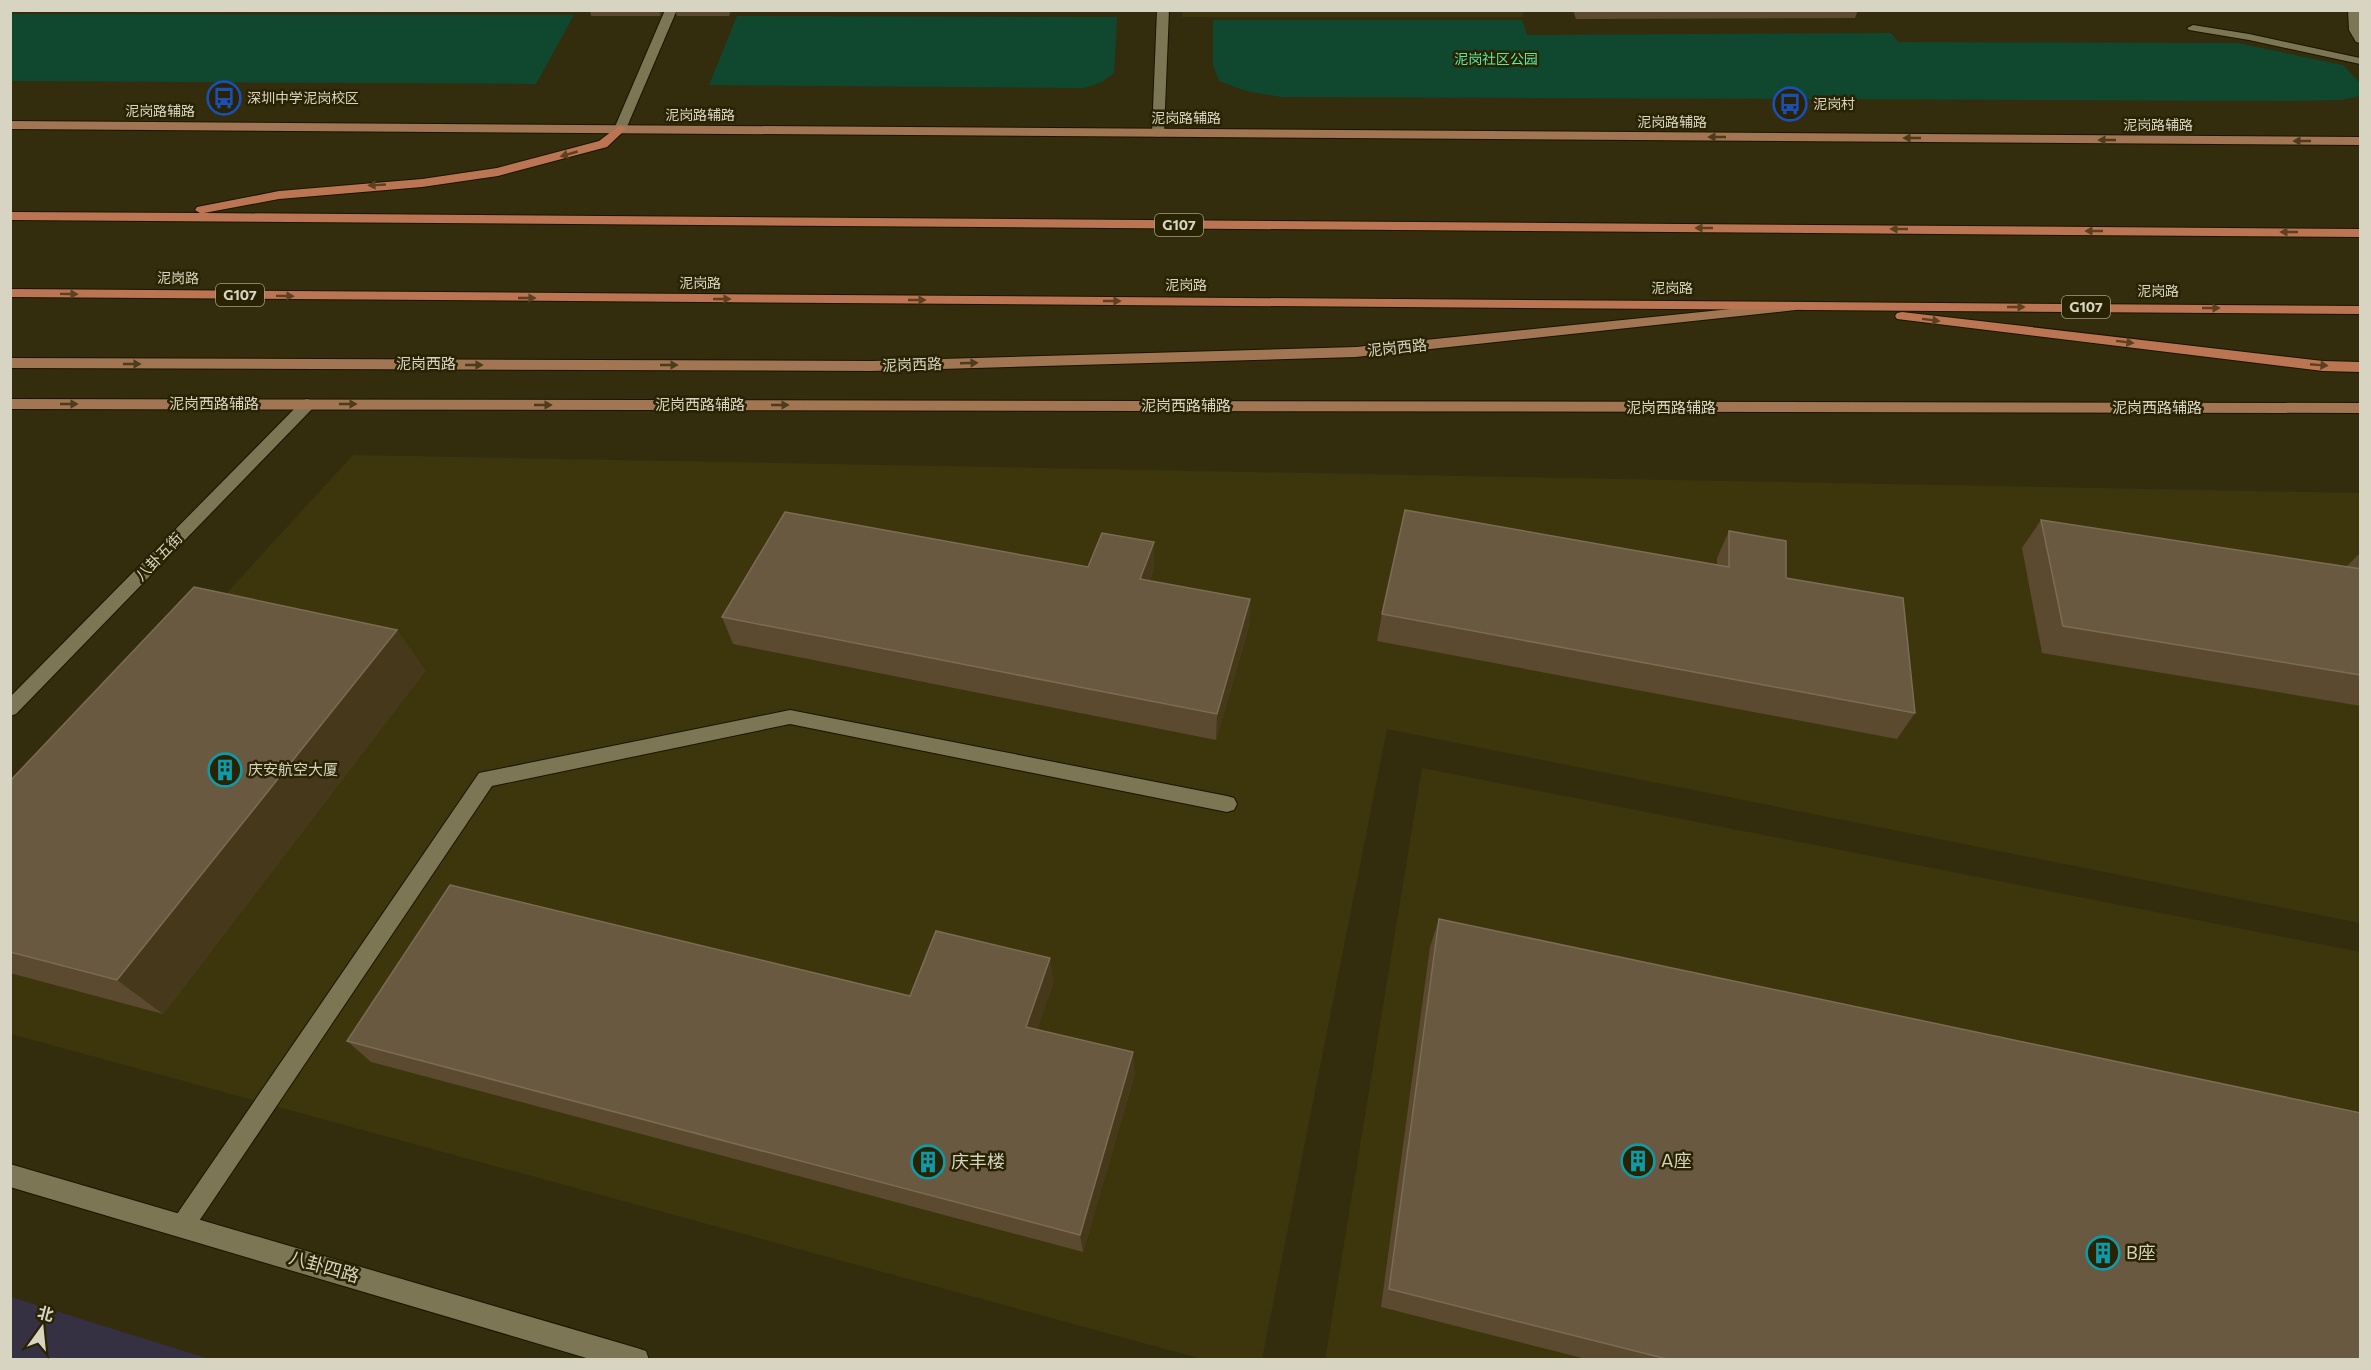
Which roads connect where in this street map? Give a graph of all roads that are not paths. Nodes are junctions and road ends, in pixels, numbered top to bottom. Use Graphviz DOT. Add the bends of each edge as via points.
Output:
graph roads {
  1 [pos="1163,10"];
  2 [pos="2354,10"];
  3 [pos="670,12"];
  4 [pos="2193,28"];
  5 [pos="2361,40"];
  6 [pos="2361,61"];
  7 [pos="10,125"];
  8 [pos="620,129"];
  9 [pos="1158,133"];
  10 [pos="2361,141"];
  11 [pos="10,216"];
  12 [pos="160,218"];
  13 [pos="2356,232"];
  14 [pos="10,293"];
  15 [pos="1811,305"];
  16 [pos="2361,310"];
  17 [pos="10,363"];
  18 [pos="2361,368"];
  19 [pos="10,404"];
  20 [pos="308,404"];
  21 [pos="2361,408"];
  22 [pos="10,709"];
  23 [pos="1227,804"];
  24 [pos="10,1175"];
  25 [pos="183,1225"];
  26 [pos="637,1359"];
  1 -- 9 [label="street"];
  2 -- 5 [label="street" via="2353,20"];
  3 -- 8 [label="street"];
  4 -- 6 [label="street"];
  7 -- 8 [label="main road, 泥岗路辅路"];
  8 -- 9 [label="main road, 泥岗路辅路"];
  8 -- 12 [label="highway, one-way" via="603,144 498,172 422,183 279,195"];
  10 -- 9 [label="main road, 泥岗路辅路, one-way"];
  11 -- 12 [label="highway, G107"];
  13 -- 12 [label="highway, G107, one-way"];
  14 -- 15 [label="highway, 泥岗路 / G107, one-way"];
  15 -- 16 [label="highway, 泥岗路 / G107, one-way"];
  17 -- 15 [label="main road, 泥岗西路, one-way" via="872,366 1356,352"];
  15 -- 18 [label="highway, one-way"];
  19 -- 20 [label="main road, 泥岗西路辅路, one-way"];
  20 -- 21 [label="main road, 泥岗西路辅路, one-way"];
  20 -- 22 [label="street, 八卦五街"];
  23 -- 25 [label="street" via="790,717 486,779"];
  24 -- 25 [label="street, 八卦四路"];
  25 -- 26 [label="street, 八卦四路"];
}
